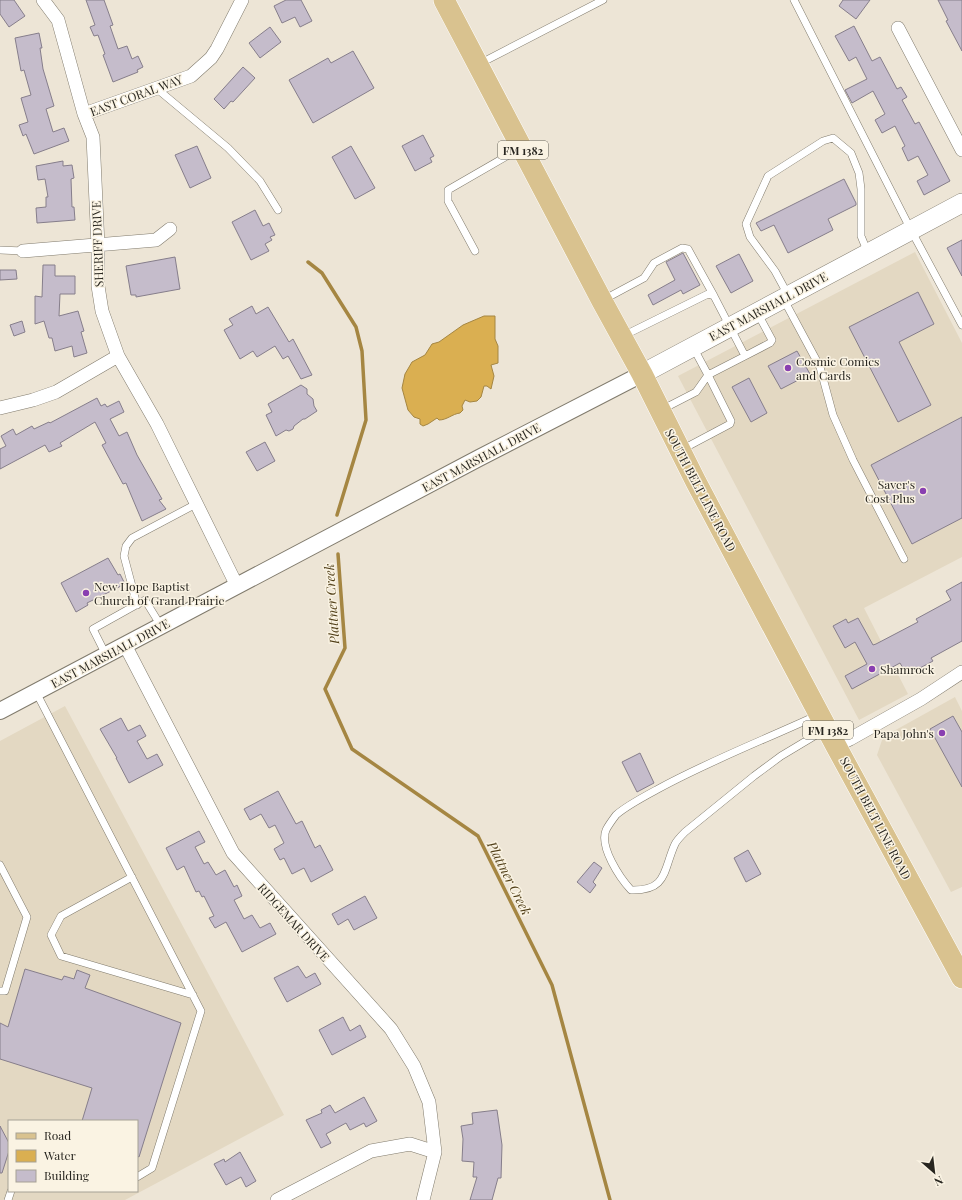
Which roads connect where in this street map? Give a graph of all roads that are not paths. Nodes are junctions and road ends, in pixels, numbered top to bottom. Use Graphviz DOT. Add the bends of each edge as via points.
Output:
graph roads {
  1 [pos="43,0"];
  2 [pos="242,0"];
  3 [pos="444,0"];
  4 [pos="603,0"];
  5 [pos="794,0"];
  6 [pos="898,28"];
  7 [pos="477,65"];
  8 [pos="156,88"];
  9 [pos="84,114"];
  10 [pos="521,148"];
  11 [pos="962,150"];
  12 [pos="962,203"];
  13 [pos="278,210"];
  14 [pos="170,229"];
  15 [pos="911,230"];
  16 [pos="98,246"];
  17 [pos="0,250"];
  18 [pos="23,251"];
  19 [pos="475,251"];
  20 [pos="868,253"];
  21 [pos="714,296"];
  22 [pos="786,297"];
  23 [pos="602,301"];
  24 [pos="757,312"];
  25 [pos="962,325"];
  26 [pos="731,326"];
  27 [pos="621,337"];
  28 [pos="693,346"];
  29 [pos="118,356"];
  30 [pos="746,356"];
  31 [pos="642,374"];
  32 [pos="708,375"];
  33 [pos="0,408"];
  34 [pos="660,410"];
  35 [pos="680,450"];
  36 [pos="196,504"];
  37 [pos="904,559"];
  38 [pos="237,586"];
  39 [pos="136,605"];
  40 [pos="161,626"];
  41 [pos="125,645"];
  42 [pos="106,655"];
  43 [pos="962,672"];
  44 [pos="36,692"];
  45 [pos="0,711"];
  46 [pos="828,729"];
  47 [pos="0,865"];
  48 [pos="132,877"];
  49 [pos="962,978"];
  50 [pos="0,991"];
  51 [pos="193,995"];
  52 [pos="435,1152"];
  53 [pos="138,1176"];
  54 [pos="277,1200"];
  55 [pos="423,1200"];
  1 -- 9 [label="street, SHERIFF DRIVE" via="58,20"];
  2 -- 8 [label="street, EAST CORAL WAY" via="211,58 191,76"];
  3 -- 7 [label="main road, SOUTH BELT LINE ROAD / FM 1382"];
  4 -- 7 [label="lane"];
  5 -- 15 [label="lane"];
  6 -- 11 [label="street"];
  7 -- 10 [label="main road, SOUTH BELT LINE ROAD / FM 1382"];
  8 -- 9 [label="street, EAST CORAL WAY"];
  8 -- 13 [label="lane" via="228,148 260,181"];
  9 -- 16 [label="street, SHERIFF DRIVE" via="93,137"];
  10 -- 19 [label="lane" via="448,190 448,201"];
  10 -- 23 [label="main road, SOUTH BELT LINE ROAD / FM 1382"];
  12 -- 15 [label="main road, EAST MARSHALL DRIVE"];
  14 -- 16 [label="street" via="156,240"];
  15 -- 20 [label="main road, EAST MARSHALL DRIVE"];
  15 -- 25 [label="lane"];
  16 -- 18 [label="street"];
  16 -- 29 [label="street, SHERIFF DRIVE" via="98,286 102,311"];
  17 -- 18 [label="lane"];
  20 -- 22 [label="main road, EAST MARSHALL DRIVE"];
  20 -- 22 [label="lane" via="861,236 859,173 850,153 833,138 823,141 768,176 746,224 750,237 775,271"];
  21 -- 23 [label="lane" via="688,249 682,248 654,263 644,278"];
  21 -- 26 [label="lane"];
  21 -- 27 [label="lane" via="708,294"];
  22 -- 24 [label="main road, EAST MARSHALL DRIVE"];
  22 -- 37 [label="lane" via="820,367 833,415"];
  23 -- 27 [label="main road, SOUTH BELT LINE ROAD / FM 1382"];
  24 -- 26 [label="main road, EAST MARSHALL DRIVE"];
  24 -- 30 [label="lane" via="772,340"];
  26 -- 28 [label="main road, EAST MARSHALL DRIVE"];
  26 -- 30 [label="lane"];
  27 -- 31 [label="main road, SOUTH BELT LINE ROAD / FM 1382"];
  28 -- 31 [label="main road, EAST MARSHALL DRIVE"];
  28 -- 32 [label="lane"];
  29 -- 33 [label="street" via="56,392"];
  29 -- 36 [label="street, SHERIFF DRIVE" via="157,424"];
  30 -- 32 [label="lane"];
  31 -- 34 [label="main road, SOUTH BELT LINE ROAD / FM 1382"];
  31 -- 38 [label="street, EAST MARSHALL DRIVE"];
  32 -- 34 [label="lane" via="696,392"];
  32 -- 35 [label="lane" via="731,421 730,424"];
  34 -- 35 [label="main road, SOUTH BELT LINE ROAD / FM 1382"];
  35 -- 46 [label="main road, SOUTH BELT LINE ROAD / FM 1382"];
  36 -- 38 [label="street, SHERIFF DRIVE"];
  36 -- 39 [label="lane" via="132,538 126,546 124,556"];
  38 -- 40 [label="street, EAST MARSHALL DRIVE"];
  39 -- 40 [label="lane" via="144,600"];
  39 -- 42 [label="lane" via="93,629"];
  40 -- 41 [label="street, EAST MARSHALL DRIVE"];
  41 -- 42 [label="street, EAST MARSHALL DRIVE"];
  41 -- 52 [label="street, RIDGEMAR DRIVE" via="232,853 391,1029 414,1066 429,1102"];
  42 -- 44 [label="street, EAST MARSHALL DRIVE"];
  43 -- 46 [label="street" via="921,699 850,739"];
  44 -- 45 [label="street, EAST MARSHALL DRIVE"];
  44 -- 48 [label="lane"];
  46 -- 46 [label="lane" via="779,733 675,780 616,815 606,831 605,847 622,881 631,890 651,887 660,881 666,872 676,842 685,832 781,756"];
  46 -- 49 [label="main road, SOUTH BELT LINE ROAD / FM 1382"];
  47 -- 50 [label="lane" via="27,917 5,991"];
  48 -- 51 [label="lane"];
  48 -- 51 [label="lane" via="61,916 51,935 61,956"];
  51 -- 53 [label="lane" via="201,1011 152,1168"];
  52 -- 54 [label="street" via="410,1144 371,1151"];
  52 -- 55 [label="street, RIDGEMAR DRIVE"];
}
